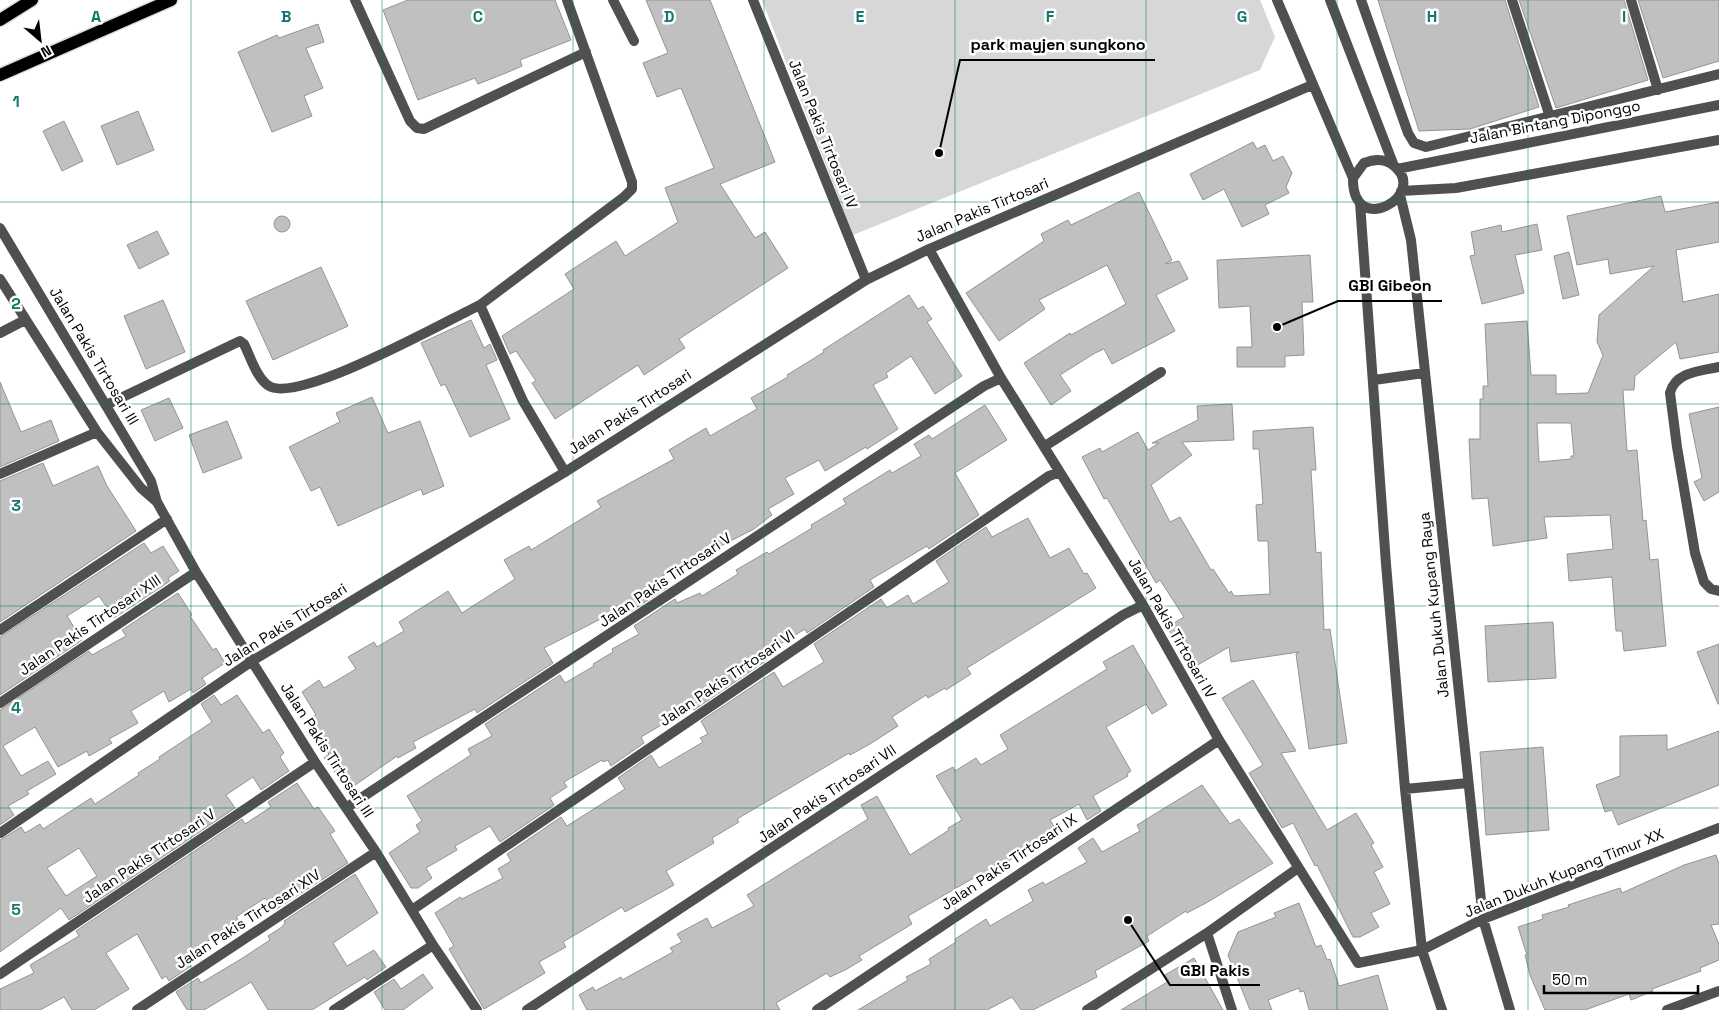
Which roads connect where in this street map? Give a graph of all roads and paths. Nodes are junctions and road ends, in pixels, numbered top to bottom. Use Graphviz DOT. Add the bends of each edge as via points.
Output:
graph roads {
  1 [pos="32,0"];
  2 [pos="171,0"];
  3 [pos="355,0"];
  4 [pos="567,0"];
  5 [pos="613,0"];
  6 [pos="753,0"];
  7 [pos="1277,0"];
  8 [pos="1330,0"];
  9 [pos="1362,0"];
  10 [pos="1512,0"];
  11 [pos="1631,0"];
  12 [pos="0,20"];
  13 [pos="634,41"];
  14 [pos="586,52"];
  15 [pos="1719,74"];
  16 [pos="0,75"];
  17 [pos="1312,85"];
  18 [pos="1658,90"];
  19 [pos="1719,105"];
  20 [pos="1550,117"];
  21 [pos="1719,140"];
  22 [pos="1396,168"];
  23 [pos="1353,178"];
  24 [pos="1401,193"];
  25 [pos="1360,203"];
  26 [pos="0,228"];
  27 [pos="929,249"];
  28 [pos="0,279"];
  29 [pos="866,280"];
  30 [pos="480,304"];
  31 [pos="25,320"];
  32 [pos="0,333"];
  33 [pos="1719,367"];
  34 [pos="1161,372"];
  35 [pos="1424,373"];
  36 [pos="1001,378"];
  37 [pos="1374,380"];
  38 [pos="106,405"];
  39 [pos="97,432"];
  40 [pos="1045,446"];
  41 [pos="565,472"];
  42 [pos="1060,472"];
  43 [pos="0,474"];
  44 [pos="157,502"];
  45 [pos="167,519"];
  46 [pos="196,572"];
  47 [pos="1719,591"];
  48 [pos="1143,605"];
  49 [pos="0,630"];
  50 [pos="252,661"];
  51 [pos="0,703"];
  52 [pos="1219,740"];
  53 [pos="315,762"];
  54 [pos="1468,783"];
  55 [pos="1405,789"];
  56 [pos="346,808"];
  57 [pos="1719,828"];
  58 [pos="0,833"];
  59 [pos="376,852"];
  60 [pos="1298,868"];
  61 [pos="412,910"];
  62 [pos="1483,919"];
  63 [pos="1207,933"];
  64 [pos="433,945"];
  65 [pos="1422,950"];
  66 [pos="0,974"];
  67 [pos="1719,991"];
  68 [pos="137,1010"];
  69 [pos="334,1010"];
  70 [pos="477,1010"];
  71 [pos="528,1010"];
  72 [pos="817,1010"];
  73 [pos="1087,1010"];
  74 [pos="1232,1010"];
  75 [pos="1442,1010"];
  76 [pos="1510,1010"];
  77 [pos="1667,1010"];
  1 -- 12 [label="main road"];
  2 -- 16 [label="main road"];
  3 -- 14 [label="street" via="410,121 417,128 424,129"];
  4 -- 14 [label="street"];
  5 -- 13 [label="street"];
  6 -- 29 [label="street, Jalan Pakis Tirtosari IV"];
  7 -- 17 [label="street"];
  8 -- 22 [label="street"];
  9 -- 20 [label="street" via="1414,143 1426,147 1440,145"];
  10 -- 20 [label="street"];
  11 -- 18 [label="street"];
  14 -- 30 [label="street" via="632,189"];
  15 -- 18 [label="street"];
  17 -- 23 [label="street"];
  17 -- 27 [label="street, Jalan Pakis Tirtosari"];
  18 -- 20 [label="street"];
  19 -- 22 [label="street, Jalan Bintang Diponggo"];
  21 -- 24 [label="street" via="1456,188"];
  22 -- 23 [label="street" via="1380,160 1371,160 1357,170"];
  22 -- 24 [label="street" via="1402,180"];
  23 -- 25 [label="street" via="1354,192"];
  24 -- 25 [label="street" via="1382,209"];
  24 -- 35 [label="street, Jalan Dukuh Kupang Raya" via="1411,240"];
  25 -- 37 [label="street"];
  26 -- 38 [label="street, Jalan Pakis Tirtosari III"];
  27 -- 29 [label="street, Jalan Pakis Tirtosari"];
  27 -- 36 [label="street, Jalan Pakis Tirtosari IV"];
  28 -- 31 [label="street, Jalan Pakis Tirtosari III"];
  29 -- 41 [label="street, Jalan Pakis Tirtosari"];
  30 -- 38 [label="street" via="342,374 292,388 270,388 240,341"];
  30 -- 41 [label="street" via="523,401"];
  31 -- 32 [label="street"];
  31 -- 39 [label="street, Jalan Pakis Tirtosari III"];
  33 -- 47 [label="street" via="1684,376 1672,385 1670,393 1695,553 1704,582"];
  34 -- 40 [label="street"];
  35 -- 37 [label="street"];
  35 -- 54 [label="street, Jalan Dukuh Kupang Raya"];
  36 -- 40 [label="street, Jalan Pakis Tirtosari IV"];
  36 -- 56 [label="street, Jalan Pakis Tirtosari V" via="984,386"];
  37 -- 55 [label="street"];
  38 -- 44 [label="street, Jalan Pakis Tirtosari III" via="152,481"];
  39 -- 43 [label="street"];
  39 -- 44 [label="street, Jalan Pakis Tirtosari III" via="144,492"];
  40 -- 42 [label="street, Jalan Pakis Tirtosari IV"];
  41 -- 50 [label="street, Jalan Pakis Tirtosari"];
  42 -- 48 [label="street, Jalan Pakis Tirtosari IV"];
  42 -- 61 [label="street, Jalan Pakis Tirtosari VI" via="1040,482"];
  44 -- 45 [label="street, Jalan Pakis Tirtosari III"];
  45 -- 46 [label="street, Jalan Pakis Tirtosari III"];
  45 -- 49 [label="street"];
  46 -- 50 [label="street, Jalan Pakis Tirtosari III"];
  46 -- 51 [label="street, Jalan Pakis Tirtosari XIII"];
  48 -- 52 [label="street, Jalan Pakis Tirtosari IV"];
  48 -- 71 [label="street, Jalan Pakis Tirtosari VII" via="1114,621"];
  50 -- 53 [label="street, Jalan Pakis Tirtosari III"];
  50 -- 58 [label="street, Jalan Pakis Tirtosari"];
  52 -- 60 [label="street, Jalan Pakis Tirtosari IV"];
  52 -- 72 [label="street, Jalan Pakis Tirtosari IX"];
  53 -- 56 [label="street, Jalan Pakis Tirtosari III"];
  53 -- 66 [label="street, Jalan Pakis Tirtosari V"];
  54 -- 55 [label="street"];
  54 -- 62 [label="street, Jalan Dukuh Kupang Raya"];
  55 -- 65 [label="street"];
  56 -- 59 [label="street, Jalan Pakis Tirtosari III"];
  57 -- 62 [label="street, Jalan Dukuh Kupang Timur XX"];
  59 -- 61 [label="street, Jalan Pakis Tirtosari III"];
  59 -- 68 [label="street, Jalan Pakis Tirtosari XIV"];
  60 -- 63 [label="street"];
  60 -- 65 [label="street, Jalan Pakis Tirtosari IV" via="1358,963"];
  61 -- 64 [label="street, Jalan Pakis Tirtosari III"];
  62 -- 65 [label="street, Jalan Dukuh Kupang Timur XX"];
  62 -- 76 [label="street, Jalan Dukuh Kupang Raya"];
  63 -- 73 [label="street"];
  63 -- 74 [label="street"];
  64 -- 69 [label="street"];
  64 -- 70 [label="street, Jalan Pakis Tirtosari III"];
  65 -- 75 [label="street"];
  67 -- 77 [label="street"];
}
